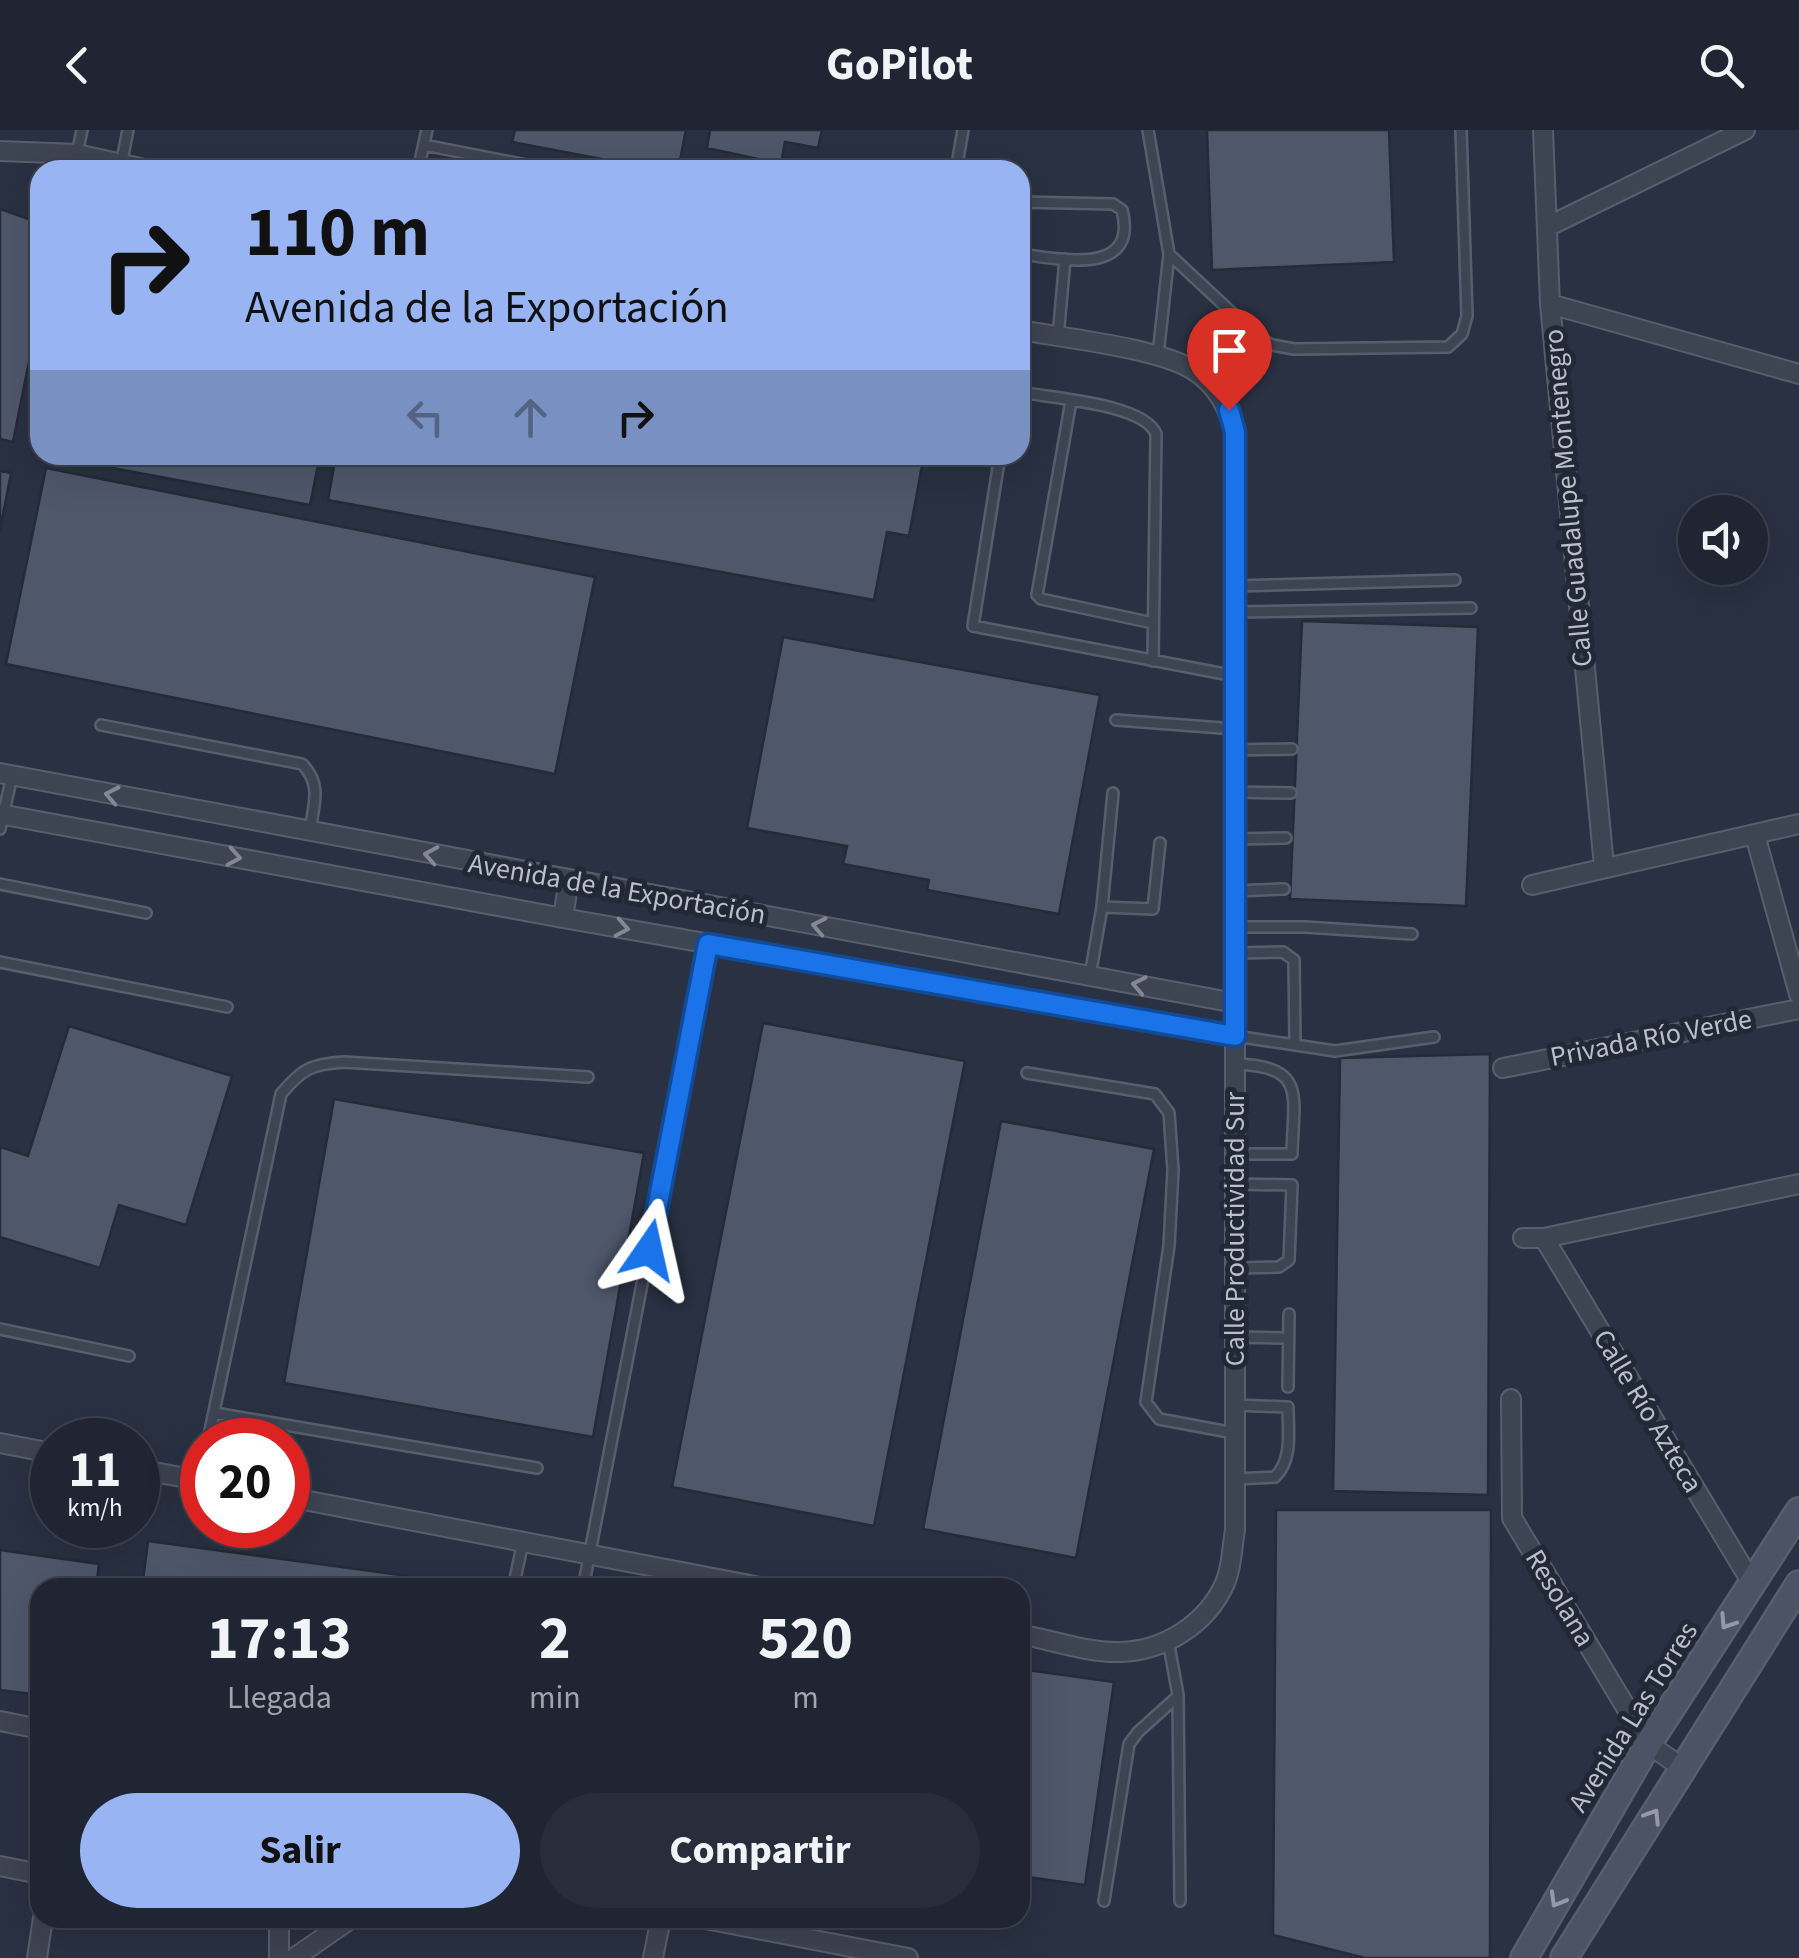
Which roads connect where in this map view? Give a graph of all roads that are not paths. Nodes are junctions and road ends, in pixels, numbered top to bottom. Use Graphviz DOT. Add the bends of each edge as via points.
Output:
graph roads {
  1 [pos="82,130"];
  2 [pos="128,130"];
  3 [pos="427,130"];
  4 [pos="963,130"];
  5 [pos="1148,130"];
  6 [pos="1461,130"];
  7 [pos="1544,130"];
  8 [pos="1745,130"];
  9 [pos="424,145"];
  10 [pos="0,151"];
  11 [pos="76,154"];
  12 [pos="104,160"];
  13 [pos="123,160"];
  14 [pos="420,160"];
  15 [pos="501,160"];
  16 [pos="958,160"];
  17 [pos="1030,202"];
  18 [pos="1547,227"];
  19 [pos="1169,254"];
  20 [pos="1030,255"];
  21 [pos="1065,259"];
  22 [pos="1550,304"];
  23 [pos="1030,332"];
  24 [pos="1058,337"];
  25 [pos="1158,358"];
  26 [pos="1799,374"];
  27 [pos="1030,394"];
  28 [pos="1071,401"];
  29 [pos="998,465"];
  30 [pos="1455,580"];
  31 [pos="1233,586"];
  32 [pos="1471,608"];
  33 [pos="1234,612"];
  34 [pos="1153,623"];
  35 [pos="1153,660"];
  36 [pos="1235,676"];
  37 [pos="1116,720"];
  38 [pos="101,726"];
  39 [pos="1235,728"];
  40 [pos="1292,748"];
  41 [pos="1235,750"];
  42 [pos="6,774"];
  43 [pos="1235,792"];
  44 [pos="1113,793"];
  45 [pos="1290,793"];
  46 [pos="1,819"];
  47 [pos="1799,824"];
  48 [pos="310,833"];
  49 [pos="1755,836"];
  50 [pos="1286,838"];
  51 [pos="1235,839"];
  52 [pos="1160,844"];
  53 [pos="1604,866"];
  54 [pos="568,879"];
  55 [pos="0,884"];
  56 [pos="1532,885"];
  57 [pos="1235,890"];
  58 [pos="1284,890"];
  59 [pos="1102,907"];
  60 [pos="146,913"];
  61 [pos="563,918"];
  62 [pos="1235,928"];
  63 [pos="1412,934"];
  64 [pos="708,944"];
  65 [pos="1235,953"];
  66 [pos="0,962"];
  67 [pos="1090,976"];
  68 [pos="1799,994"];
  69 [pos="1235,1003"];
  70 [pos="227,1007"];
  71 [pos="1799,1008"];
  72 [pos="1235,1036"];
  73 [pos="1434,1037"];
  74 [pos="1296,1044"];
  75 [pos="1235,1064"];
  76 [pos="1503,1068"];
  77 [pos="1028,1073"];
  78 [pos="588,1077"];
  79 [pos="1235,1154"];
  80 [pos="1234,1184"];
  81 [pos="1799,1184"];
  82 [pos="1523,1238"];
  83 [pos="1544,1238"];
  84 [pos="1234,1268"];
  85 [pos="1288,1314"];
  86 [pos="0,1329"];
  87 [pos="1235,1338"];
  88 [pos="1288,1338"];
  89 [pos="129,1356"];
  90 [pos="1288,1387"];
  91 [pos="1511,1400"];
  92 [pos="1235,1405"];
  93 [pos="215,1413"];
  94 [pos="214,1418"];
  95 [pos="1234,1433"];
  96 [pos="0,1443"];
  97 [pos="30,1449"];
  98 [pos="537,1468"];
  99 [pos="1234,1479"];
  100 [pos="310,1502"];
  101 [pos="1799,1511"];
  102 [pos="522,1542"];
  103 [pos="591,1556"];
  104 [pos="516,1578"];
  105 [pos="585,1578"];
  106 [pos="711,1578"];
  107 [pos="1752,1583"];
  108 [pos="1799,1584"];
  109 [pos="1030,1636"];
  110 [pos="1176,1636"];
  111 [pos="1178,1695"];
  112 [pos="0,1721"];
  113 [pos="30,1727"];
  114 [pos="1648,1744"];
  115 [pos="1683,1768"];
  116 [pos="0,1866"];
  117 [pos="30,1872"];
  118 [pos="1104,1900"];
  119 [pos="1180,1902"];
  120 [pos="42,1928"];
  121 [pos="279,1928"];
  122 [pos="338,1928"];
  123 [pos="660,1928"];
  124 [pos="753,1928"];
  125 [pos="806,1938"];
  126 [pos="38,1958"];
  127 [pos="279,1958"];
  128 [pos="294,1958"];
  129 [pos="653,1958"];
  130 [pos="822,1958"];
  131 [pos="908,1958"];
  132 [pos="1524,1958"];
  133 [pos="1564,1958"];
  1 -- 11 [label="lane"];
  2 -- 13 [label="lane"];
  3 -- 9 [label="lane"];
  4 -- 16 [label="lane"];
  5 -- 19 [label="lane"];
  6 -- 19 [label="lane" via="1467,316 1462,334 1448,347 1272,345"];
  7 -- 18 [label="street, Calle Guadalupe Montenegro"];
  8 -- 18 [label="street"];
  9 -- 14 [label="lane"];
  9 -- 15 [label="lane"];
  10 -- 11 [label="street"];
  11 -- 12 [label="street"];
  17 -- 21 [label="lane" via="1113,204 1122,210 1124,244 1117,252"];
  18 -- 22 [label="street, Calle Guadalupe Montenegro"];
  19 -- 25 [label="lane"];
  20 -- 21 [label="lane"];
  21 -- 24 [label="lane"];
  22 -- 26 [label="street"];
  22 -- 53 [label="street, Calle Guadalupe Montenegro"];
  23 -- 24 [label="street"];
  24 -- 25 [label="street"];
  25 -- 31 [label="street, Calle Productividad Sur" via="1190,368 1229,410 1235,432"];
  27 -- 28 [label="lane"];
  28 -- 34 [label="lane" via="1134,413 1156,434"];
  28 -- 34 [label="lane" via="1036,595"];
  29 -- 35 [label="lane" via="973,626"];
  30 -- 31 [label="lane"];
  31 -- 33 [label="street, Calle Productividad Sur"];
  32 -- 33 [label="lane"];
  33 -- 36 [label="street, Calle Productividad Sur"];
  34 -- 35 [label="lane"];
  35 -- 36 [label="lane"];
  36 -- 39 [label="street, Calle Productividad Sur"];
  37 -- 39 [label="lane"];
  38 -- 48 [label="lane" via="302,764 317,789"];
  39 -- 41 [label="street, Calle Productividad Sur"];
  40 -- 41 [label="lane"];
  41 -- 43 [label="street, Calle Productividad Sur"];
  42 -- 46 [label="lane"];
  48 -- 42 [label="street, Avenida de la Exportación, one-way"];
  43 -- 45 [label="lane"];
  43 -- 51 [label="street, Calle Productividad Sur"];
  44 -- 59 [label="lane"];
  46 -- 61 [label="street, Avenida de la Exportación, one-way"];
  47 -- 49 [label="street"];
  54 -- 48 [label="street, Avenida de la Exportación, one-way"];
  49 -- 53 [label="street"];
  49 -- 68 [label="street"];
  50 -- 51 [label="lane"];
  51 -- 57 [label="street, Calle Productividad Sur"];
  52 -- 59 [label="lane" via="1153,910"];
  53 -- 56 [label="street"];
  54 -- 61 [label="street"];
  67 -- 54 [label="street, Avenida de la Exportación, one-way"];
  55 -- 60 [label="lane"];
  57 -- 58 [label="lane"];
  57 -- 62 [label="street, Calle Productividad Sur"];
  59 -- 67 [label="lane"];
  61 -- 64 [label="street, Avenida de la Exportación, one-way"];
  62 -- 63 [label="lane"];
  62 -- 65 [label="street, Calle Productividad Sur"];
  64 -- 72 [label="street, Avenida de la Exportación"];
  64 -- 103 [label="lane"];
  65 -- 69 [label="street, Calle Productividad Sur"];
  65 -- 74 [label="lane" via="1283,952 1294,960"];
  66 -- 70 [label="lane"];
  69 -- 67 [label="street, Avenida de la Exportación, one-way"];
  69 -- 72 [label="street, Calle Productividad Sur"];
  71 -- 76 [label="street, Privada Río Verde"];
  72 -- 74 [label="lane"];
  72 -- 75 [label="street, Calle Productividad Sur"];
  73 -- 74 [label="lane" via="1335,1051"];
  75 -- 79 [label="street, Calle Productividad Sur"];
  75 -- 79 [label="lane" via="1280,1071 1293,1092 1292,1154"];
  77 -- 95 [label="lane" via="1155,1094 1164,1103 1173,1170 1169,1246 1146,1402 1159,1419"];
  78 -- 93 [label="lane" via="344,1062 298,1073 281,1094"];
  79 -- 80 [label="street, Calle Productividad Sur"];
  80 -- 84 [label="street, Calle Productividad Sur"];
  80 -- 84 [label="lane" via="1292,1185 1290,1260 1278,1267"];
  81 -- 83 [label="street"];
  82 -- 83 [label="street"];
  83 -- 107 [label="street, Calle Río Azteca"];
  84 -- 87 [label="street, Calle Productividad Sur"];
  85 -- 88 [label="lane"];
  86 -- 89 [label="lane"];
  87 -- 88 [label="lane"];
  87 -- 92 [label="street, Calle Productividad Sur"];
  88 -- 90 [label="lane"];
  91 -- 114 [label="street, Resolana" via="1512,1518"];
  92 -- 95 [label="street, Calle Productividad Sur"];
  92 -- 99 [label="lane" via="1288,1408 1288,1452 1275,1477"];
  93 -- 94 [label="lane"];
  93 -- 98 [label="lane"];
  95 -- 99 [label="street, Calle Productividad Sur"];
  96 -- 97 [label="street"];
  99 -- 110 [label="street, Calle Productividad Sur" via="1226,1582 1207,1611"];
  100 -- 102 [label="street"];
  101 -- 107 [label="street, Avenida Las Torres"];
  102 -- 103 [label="street"];
  102 -- 104 [label="lane"];
  103 -- 105 [label="lane"];
  103 -- 106 [label="street"];
  107 -- 114 [label="street, Avenida Las Torres, one-way"];
  108 -- 115 [label="street"];
  109 -- 110 [label="street" via="1116,1652"];
  110 -- 111 [label="lane"];
  111 -- 118 [label="lane" via="1130,1744"];
  111 -- 119 [label="lane"];
  112 -- 113 [label="street"];
  114 -- 115 [label="street, Resolana"];
  114 -- 132 [label="street, Avenida Las Torres, one-way"];
  133 -- 115 [label="street, one-way"];
  116 -- 117 [label="street"];
  120 -- 126 [label="street"];
  121 -- 127 [label="street"];
  122 -- 128 [label="street"];
  123 -- 129 [label="street"];
  124 -- 125 [label="street"];
  125 -- 130 [label="street"];
  125 -- 131 [label="street"];
}
